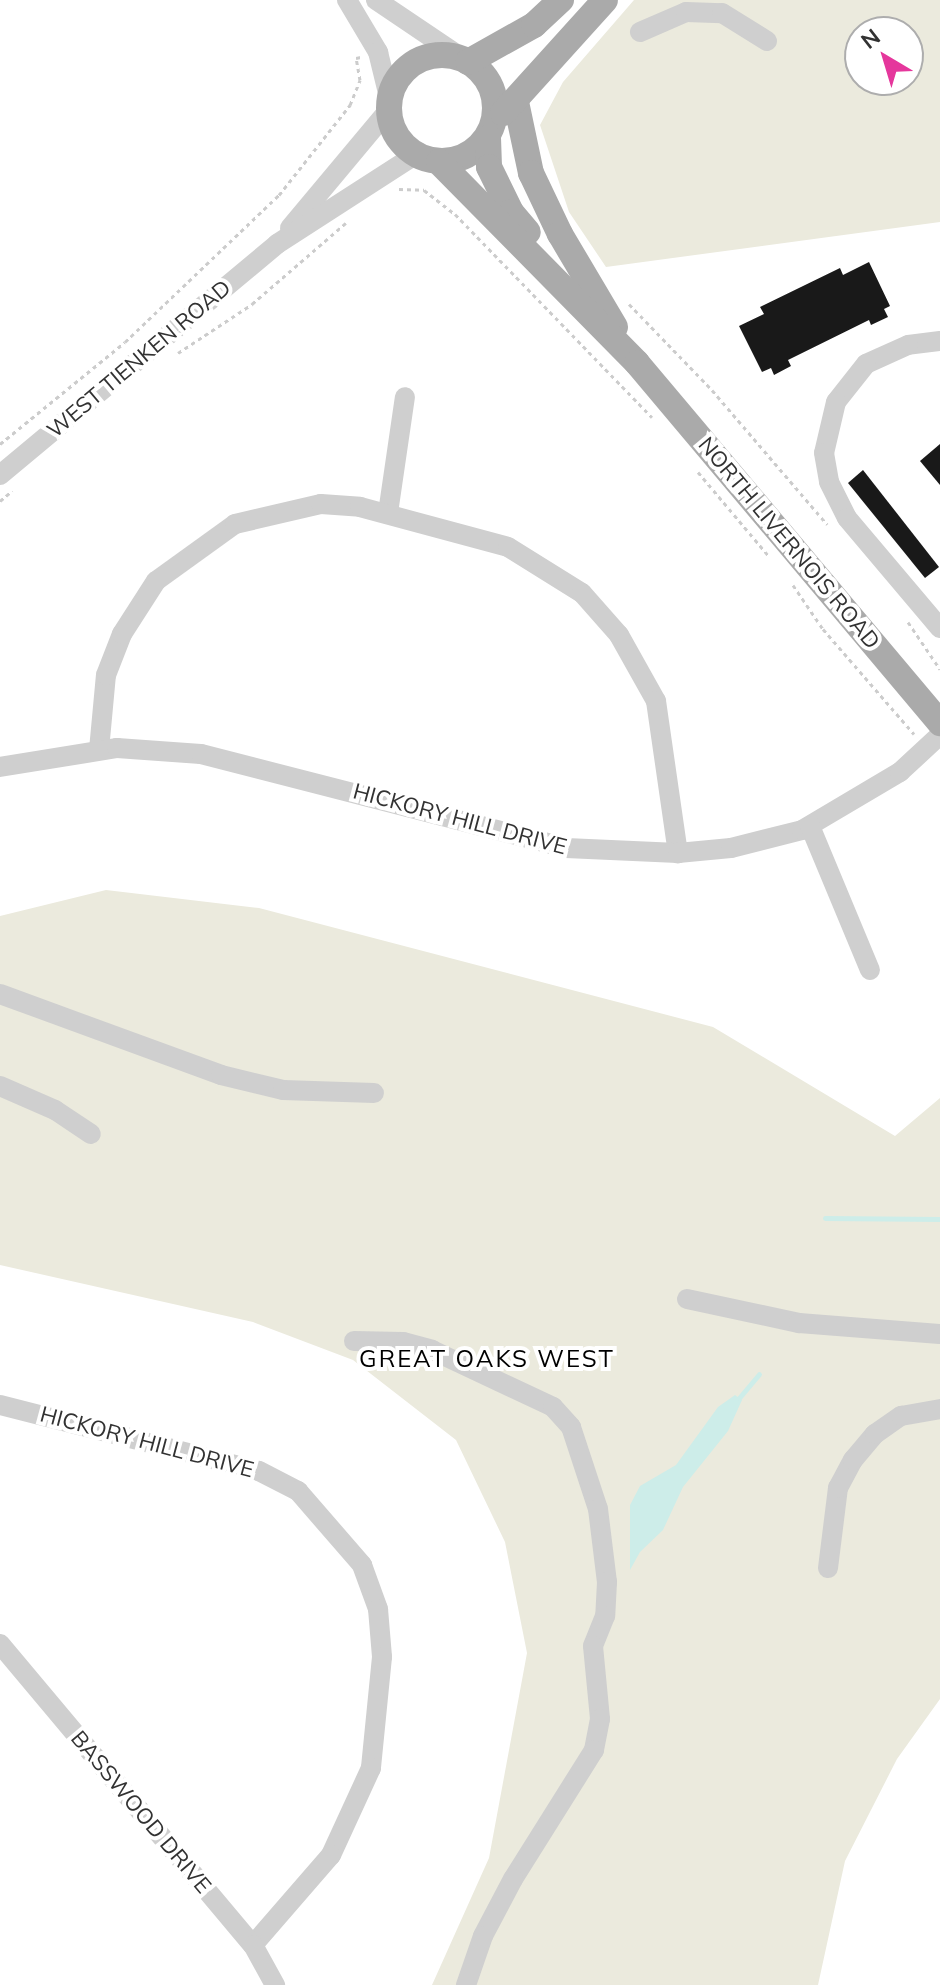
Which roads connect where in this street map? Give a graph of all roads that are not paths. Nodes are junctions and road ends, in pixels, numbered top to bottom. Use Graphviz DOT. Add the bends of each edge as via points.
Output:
graph roads {
  1 [pos="347,0"];
  2 [pos="376,0"];
  3 [pos="561,0"];
  4 [pos="605,0"];
  5 [pos="694,6"];
  6 [pos="640,32"];
  7 [pos="767,41"];
  8 [pos="465,60"];
  9 [pos="388,105"];
  10 [pos="501,119"];
  11 [pos="427,158"];
  12 [pos="277,244"];
  13 [pos="593,290"];
  14 [pos="940,341"];
  15 [pos="637,363"];
  16 [pos="405,397"];
  17 [pos="0,475"];
  18 [pos="388,513"];
  19 [pos="938,622"];
  20 [pos="940,723"];
  21 [pos="933,741"];
  22 [pos="99,750"];
  23 [pos="0,767"];
  24 [pos="810,826"];
  25 [pos="678,853"];
  26 [pos="870,970"];
  27 [pos="0,994"];
  28 [pos="0,1086"];
  29 [pos="374,1093"];
  30 [pos="91,1134"];
  31 [pos="687,1299"];
  32 [pos="940,1334"];
  33 [pos="354,1341"];
  34 [pos="0,1405"];
  35 [pos="940,1409"];
  36 [pos="828,1568"];
  37 [pos="0,1644"];
  38 [pos="253,1945"];
  39 [pos="275,1985"];
  40 [pos="466,1985"];
  1 -- 9 [label="street" via="378,52"];
  2 -- 8 [label="street"];
  3 -- 8 [label="main road" via="534,25"];
  4 -- 10 [label="main road"];
  5 -- 6 [label="street"];
  5 -- 7 [label="street" via="722,13"];
  8 -- 9 [label="main road" via="439,54 416,61 398,76"];
  8 -- 10 [label="main road" via="491,88"];
  9 -- 11 [label="main road" via="394,133"];
  9 -- 12 [label="street, WEST TIENKEN ROAD"];
  10 -- 11 [label="main road" via="466,156"];
  10 -- 13 [label="main road"];
  10 -- 13 [label="main road, NORTH LIVERNOIS ROAD" via="489,167 511,212"];
  11 -- 12 [label="street, WEST TIENKEN ROAD"];
  11 -- 15 [label="main road, NORTH LIVERNOIS ROAD"];
  12 -- 17 [label="street, WEST TIENKEN ROAD"];
  13 -- 15 [label="main road, NORTH LIVERNOIS ROAD"];
  14 -- 19 [label="street" via="908,345 866,364 836,402 824,453 829,482 847,518"];
  15 -- 20 [label="main road, NORTH LIVERNOIS ROAD"];
  16 -- 18 [label="street"];
  18 -- 22 [label="street" via="321,504 276,511 235,524 156,581 122,634 106,675"];
  18 -- 25 [label="street" via="508,547 582,593 619,635 656,701"];
  21 -- 24 [label="street, HICKORY HILL DRIVE" via="900,772"];
  22 -- 23 [label="street, HICKORY HILL DRIVE"];
  22 -- 25 [label="street, HICKORY HILL DRIVE" via="201,754 566,848"];
  24 -- 25 [label="street, HICKORY HILL DRIVE" via="731,848"];
  24 -- 26 [label="street"];
  27 -- 29 [label="street" via="221,1075 283,1090"];
  28 -- 30 [label="street" via="55,1110"];
  31 -- 32 [label="street" via="799,1323"];
  33 -- 40 [label="street" via="403,1342 432,1350 553,1407 571,1427 598,1509 607,1582 605,1616 593,1646 600,1719 594,1750 513,1879 483,1936"];
  34 -- 38 [label="street, HICKORY HILL DRIVE" via="259,1471 298,1491 362,1565 378,1609 382,1657 371,1768 331,1855"];
  35 -- 36 [label="street" via="901,1416 875,1434 853,1460 838,1488"];
  37 -- 38 [label="street, BASSWOOD DRIVE"];
  38 -- 39 [label="street, BASSWOOD DRIVE"];
}
